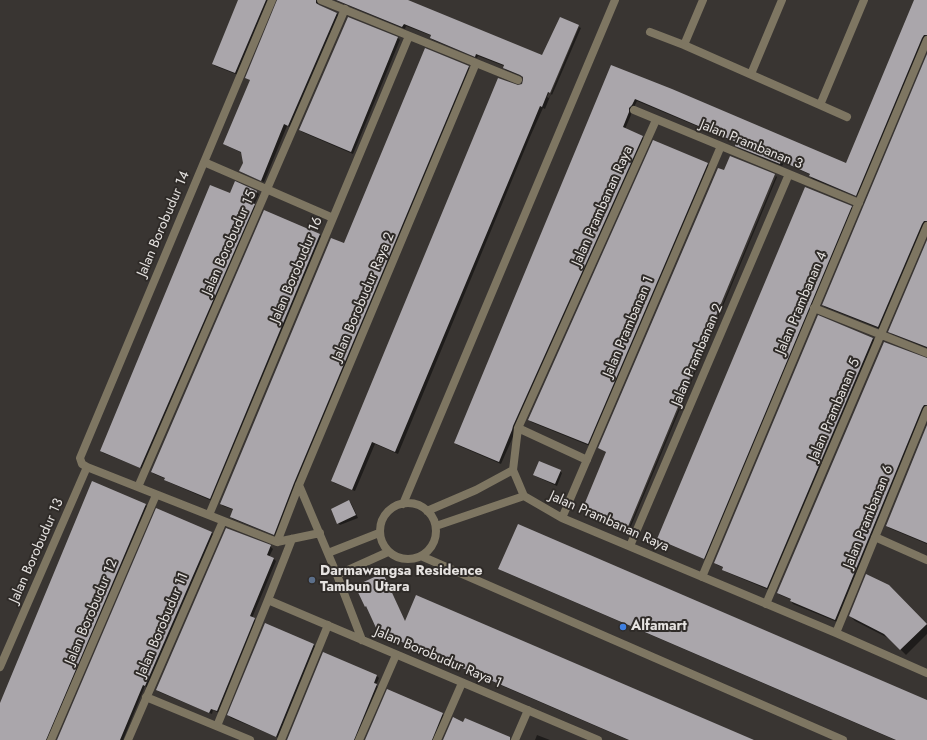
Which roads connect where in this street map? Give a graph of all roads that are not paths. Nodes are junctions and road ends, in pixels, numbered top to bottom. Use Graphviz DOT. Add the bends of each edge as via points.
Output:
graph roads {
  1 [pos="272,0"];
  2 [pos="321,0"];
  3 [pos="615,0"];
  4 [pos="703,0"];
  5 [pos="782,0"];
  6 [pos="864,0"];
  7 [pos="345,10"];
  8 [pos="650,32"];
  9 [pos="409,36"];
  10 [pos="927,40"];
  11 [pos="684,45"];
  12 [pos="476,63"];
  13 [pos="751,74"];
  14 [pos="518,80"];
  15 [pos="820,105"];
  16 [pos="634,110"];
  17 [pos="847,117"];
  18 [pos="656,120"];
  19 [pos="721,146"];
  20 [pos="204,162"];
  21 [pos="789,174"];
  22 [pos="267,190"];
  23 [pos="858,203"];
  24 [pos="333,218"];
  25 [pos="927,226"];
  26 [pos="814,308"];
  27 [pos="881,334"];
  28 [pos="927,353"];
  29 [pos="927,410"];
  30 [pos="518,428"];
  31 [pos="587,460"];
  32 [pos="87,468"];
  33 [pos="513,470"];
  34 [pos="299,485"];
  35 [pos="138,488"];
  36 [pos="156,495"];
  37 [pos="524,496"];
  38 [pos="403,504"];
  39 [pos="427,511"];
  40 [pos="209,515"];
  41 [pos="562,518"];
  42 [pos="223,521"];
  43 [pos="436,526"];
  44 [pos="380,532"];
  45 [pos="320,533"];
  46 [pos="875,537"];
  47 [pos="292,538"];
  48 [pos="277,542"];
  49 [pos="630,546"];
  50 [pos="388,552"];
  51 [pos="328,553"];
  52 [pos="421,556"];
  53 [pos="927,560"];
  54 [pos="337,575"];
  55 [pos="702,577"];
  56 [pos="268,600"];
  57 [pos="766,604"];
  58 [pos="328,626"];
  59 [pos="836,633"];
  60 [pos="362,640"];
  61 [pos="396,655"];
  62 [pos="0,667"];
  63 [pos="927,673"];
  64 [pos="462,682"];
  65 [pos="146,697"];
  66 [pos="528,710"];
  67 [pos="217,726"];
  68 [pos="594,739"];
  69 [pos="51,740"];
  70 [pos="128,740"];
  71 [pos="250,740"];
  72 [pos="280,740"];
  73 [pos="359,740"];
  74 [pos="437,740"];
  75 [pos="515,740"];
  76 [pos="843,740"];
  1 -- 20 [label="street, Jalan Borobudur 14"];
  2 -- 7 [label="street"];
  3 -- 38 [label="street"];
  4 -- 11 [label="street"];
  5 -- 13 [label="street"];
  6 -- 15 [label="street"];
  7 -- 9 [label="street"];
  7 -- 22 [label="street, Jalan Borobudur 15"];
  8 -- 11 [label="street"];
  9 -- 12 [label="street"];
  9 -- 24 [label="street, Jalan Borobudur 16"];
  10 -- 23 [label="street, Jalan Prambanan 4"];
  11 -- 13 [label="street"];
  12 -- 14 [label="street"];
  12 -- 34 [label="street, Jalan Borobudur Raya 2"];
  13 -- 15 [label="street"];
  15 -- 17 [label="street"];
  16 -- 18 [label="street, Jalan Prambanan 3"];
  18 -- 19 [label="street, Jalan Prambanan 3"];
  18 -- 30 [label="street, Jalan Prambanan Raya"];
  19 -- 21 [label="street, Jalan Prambanan 3"];
  19 -- 31 [label="street, Jalan Prambanan 1"];
  20 -- 22 [label="street"];
  20 -- 32 [label="street, Jalan Borobudur 14" via="80,458"];
  21 -- 23 [label="street, Jalan Prambanan 3"];
  21 -- 49 [label="street, Jalan Prambanan 2"];
  22 -- 24 [label="street"];
  22 -- 35 [label="street, Jalan Borobudur 15"];
  23 -- 26 [label="street, Jalan Prambanan 4"];
  24 -- 40 [label="street, Jalan Borobudur 16"];
  25 -- 27 [label="street, Jalan Prambanan 5"];
  26 -- 27 [label="street"];
  26 -- 55 [label="street, Jalan Prambanan 4"];
  27 -- 28 [label="street"];
  27 -- 57 [label="street, Jalan Prambanan 5"];
  29 -- 46 [label="street, Jalan Prambanan 6"];
  30 -- 31 [label="street"];
  30 -- 33 [label="street, Jalan Prambanan Raya"];
  31 -- 41 [label="street, Jalan Prambanan 1"];
  32 -- 35 [label="street"];
  32 -- 62 [label="street, Jalan Borobudur 13"];
  33 -- 37 [label="street, Jalan Prambanan Raya"];
  33 -- 39 [label="street" via="476,490"];
  34 -- 45 [label="street"];
  34 -- 48 [label="street, Jalan Borobudur Raya 2"];
  35 -- 36 [label="street"];
  36 -- 40 [label="street"];
  36 -- 69 [label="street, Jalan Borobudur 12"];
  37 -- 41 [label="street, Jalan Prambanan Raya"];
  37 -- 43 [label="street"];
  38 -- 39 [label="street" via="411,503"];
  38 -- 44 [label="street" via="395,506 383,517"];
  39 -- 43 [label="street"];
  40 -- 42 [label="street"];
  41 -- 49 [label="street, Jalan Prambanan Raya"];
  42 -- 48 [label="street"];
  42 -- 65 [label="street, Jalan Borobudur 11"];
  43 -- 52 [label="street" via="433,544"];
  44 -- 50 [label="street" via="381,540"];
  44 -- 51 [label="street"];
  45 -- 47 [label="street"];
  45 -- 51 [label="street"];
  46 -- 53 [label="street"];
  46 -- 59 [label="street, Jalan Prambanan 6"];
  47 -- 48 [label="street"];
  47 -- 56 [label="street"];
  49 -- 55 [label="street, Jalan Prambanan Raya"];
  50 -- 52 [label="street" via="404,560"];
  50 -- 54 [label="street"];
  51 -- 54 [label="street"];
  52 -- 76 [label="street"];
  54 -- 60 [label="street"];
  55 -- 57 [label="street, Jalan Prambanan Raya"];
  56 -- 58 [label="street, Jalan Borobudur Raya 1"];
  56 -- 67 [label="street"];
  57 -- 59 [label="street, Jalan Prambanan Raya"];
  58 -- 60 [label="street, Jalan Borobudur Raya 1"];
  58 -- 72 [label="street"];
  59 -- 63 [label="street, Jalan Prambanan Raya"];
  60 -- 61 [label="street, Jalan Borobudur Raya 1"];
  61 -- 64 [label="street, Jalan Borobudur Raya 1"];
  61 -- 73 [label="street"];
  64 -- 66 [label="street, Jalan Borobudur Raya 1"];
  64 -- 74 [label="street"];
  65 -- 67 [label="street"];
  65 -- 70 [label="street, Jalan Borobudur 11"];
  66 -- 68 [label="street, Jalan Borobudur Raya 1"];
  66 -- 75 [label="street"];
  67 -- 71 [label="street"];
}
